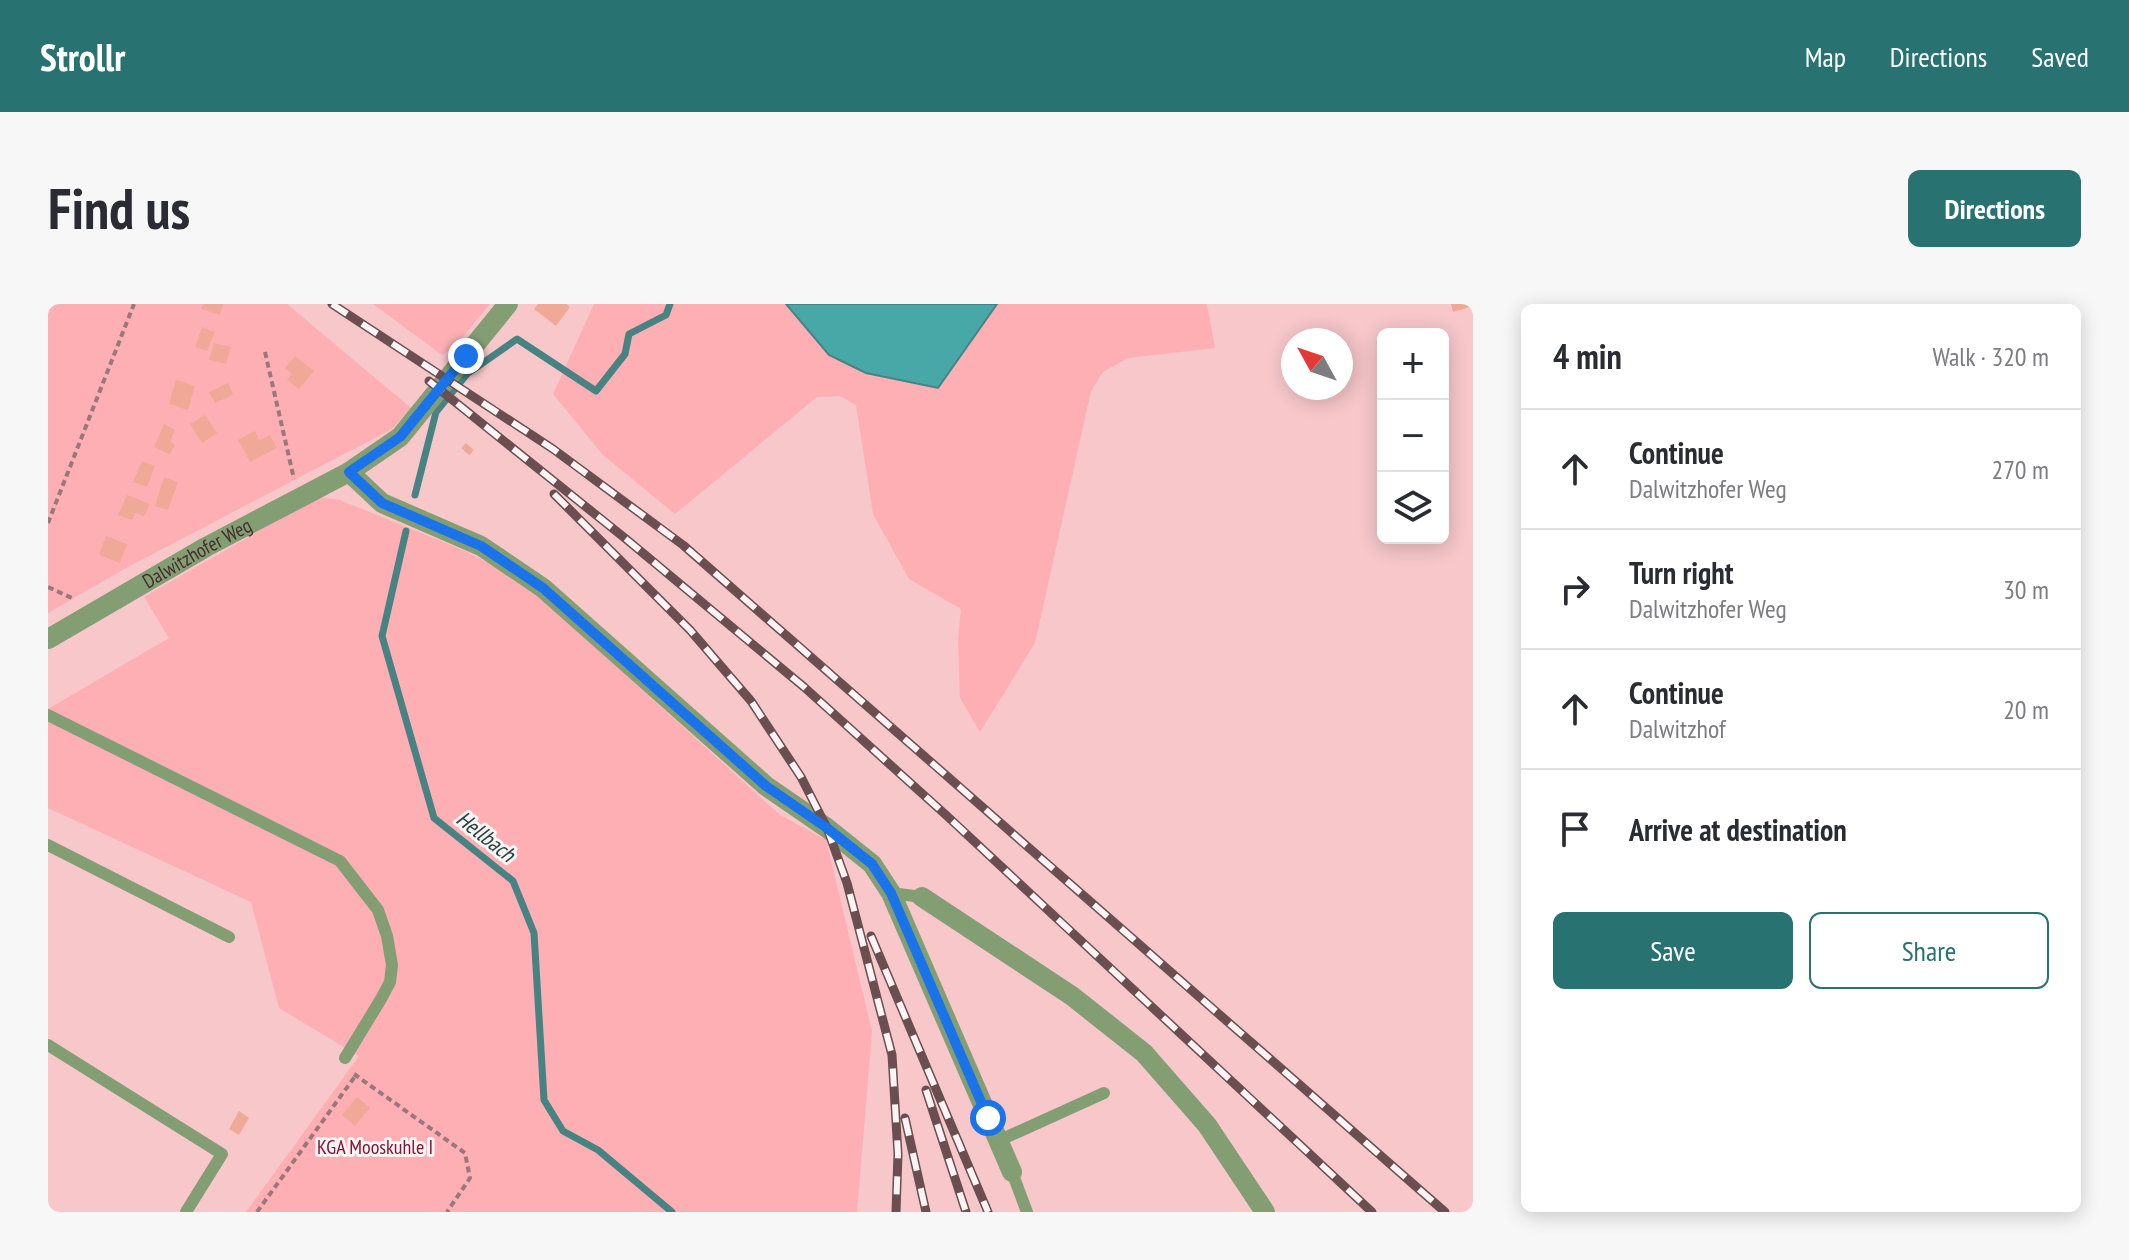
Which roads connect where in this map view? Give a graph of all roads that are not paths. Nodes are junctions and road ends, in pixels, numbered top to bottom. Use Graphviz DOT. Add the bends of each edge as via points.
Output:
graph roads {
  1 [pos="508,304"];
  2 [pos="349,472"];
  3 [pos="48,639"];
  4 [pos="48,715"];
  5 [pos="48,845"];
  6 [pos="891,893"];
  7 [pos="922,897"];
  8 [pos="229,937"];
  9 [pos="48,1045"];
  10 [pos="345,1058"];
  11 [pos="1104,1093"];
  12 [pos="998,1141"];
  13 [pos="1012,1172"];
  14 [pos="186,1212"];
  15 [pos="1027,1212"];
  16 [pos="1265,1212"];
  1 -- 2 [label="street, Dalwitzhofer Weg" via="391,445"];
  2 -- 3 [label="street, Dalwitzhofer Weg"];
  2 -- 6 [label="street" via="382,503 481,546 543,588 766,786 872,864"];
  4 -- 10 [label="lane" via="340,861 378,910 392,965 390,982"];
  5 -- 8 [label="lane"];
  6 -- 7 [label="lane"];
  6 -- 12 [label="street"];
  7 -- 16 [label="street" via="1072,996 1144,1053 1207,1125"];
  9 -- 14 [label="lane" via="222,1154"];
  11 -- 12 [label="lane"];
  12 -- 13 [label="street"];
  13 -- 15 [label="lane"];
}
